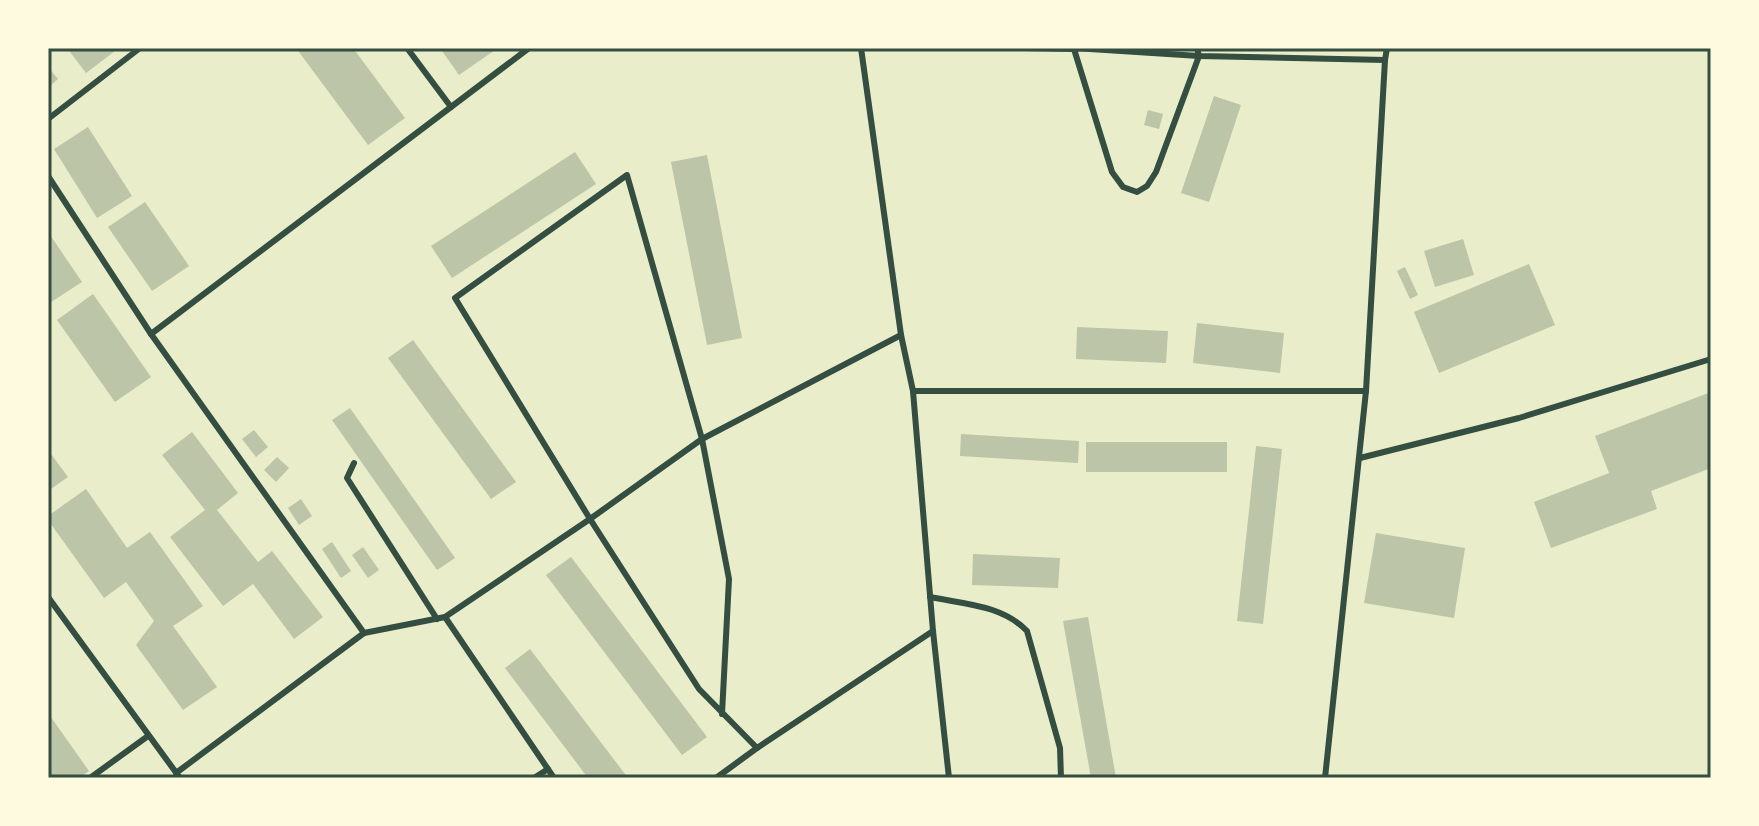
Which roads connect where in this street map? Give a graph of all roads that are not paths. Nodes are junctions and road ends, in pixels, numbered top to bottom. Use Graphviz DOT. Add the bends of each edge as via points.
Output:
graph roads {
  1 [pos="140,48"];
  2 [pos="407,48"];
  3 [pos="529,48"];
  4 [pos="861,48"];
  5 [pos="1025,48"];
  6 [pos="1197,48"];
  7 [pos="1387,48"];
  8 [pos="1074,49"];
  9 [pos="1199,56"];
  10 [pos="1385,60"];
  11 [pos="451,107"];
  12 [pos="48,119"];
  13 [pos="48,176"];
  14 [pos="151,334"];
  15 [pos="901,335"];
  16 [pos="1711,359"];
  17 [pos="913,391"];
  18 [pos="1366,391"];
  19 [pos="702,439"];
  20 [pos="1360,458"];
  21 [pos="354,463"];
  22 [pos="590,519"];
  23 [pos="48,597"];
  24 [pos="930,597"];
  25 [pos="441,618"];
  26 [pos="933,631"];
  27 [pos="364,633"];
  28 [pos="722,714"];
  29 [pos="148,736"];
  30 [pos="757,748"];
  31 [pos="548,769"];
  32 [pos="178,776"];
  33 [pos="90,778"];
  34 [pos="534,778"];
  35 [pos="554,778"];
  36 [pos="716,778"];
  37 [pos="949,778"];
  38 [pos="1061,778"];
  39 [pos="1325,778"];
  1 -- 12 [label="lane"];
  2 -- 11 [label="lane"];
  3 -- 11 [label="lane"];
  4 -- 15 [label="lane"];
  5 -- 8 [label="lane"];
  6 -- 9 [label="lane"];
  7 -- 10 [label="lane"];
  8 -- 9 [label="lane"];
  8 -- 9 [label="lane" via="1112,172 1123,187 1137,192 1156,172"];
  9 -- 10 [label="lane"];
  10 -- 18 [label="lane"];
  11 -- 14 [label="lane"];
  13 -- 14 [label="lane"];
  14 -- 27 [label="lane"];
  15 -- 17 [label="lane"];
  15 -- 19 [label="lane"];
  16 -- 20 [label="lane" via="1519,418"];
  17 -- 18 [label="lane"];
  17 -- 24 [label="lane"];
  18 -- 20 [label="lane"];
  19 -- 22 [label="lane"];
  19 -- 22 [label="lane" via="627,175 455,298"];
  19 -- 28 [label="lane" via="729,579"];
  20 -- 39 [label="lane"];
  21 -- 25 [label="lane" via="347,478"];
  22 -- 25 [label="lane"];
  22 -- 28 [label="lane" via="699,689"];
  23 -- 29 [label="lane"];
  24 -- 26 [label="lane"];
  24 -- 38 [label="lane" via="1003,612 1027,631 1060,748"];
  25 -- 27 [label="lane"];
  25 -- 31 [label="lane"];
  26 -- 30 [label="lane"];
  26 -- 37 [label="lane"];
  27 -- 32 [label="lane"];
  28 -- 30 [label="lane"];
  29 -- 32 [label="lane"];
  29 -- 33 [label="lane"];
  30 -- 36 [label="lane"];
  31 -- 34 [label="lane"];
  31 -- 35 [label="lane"];
}
